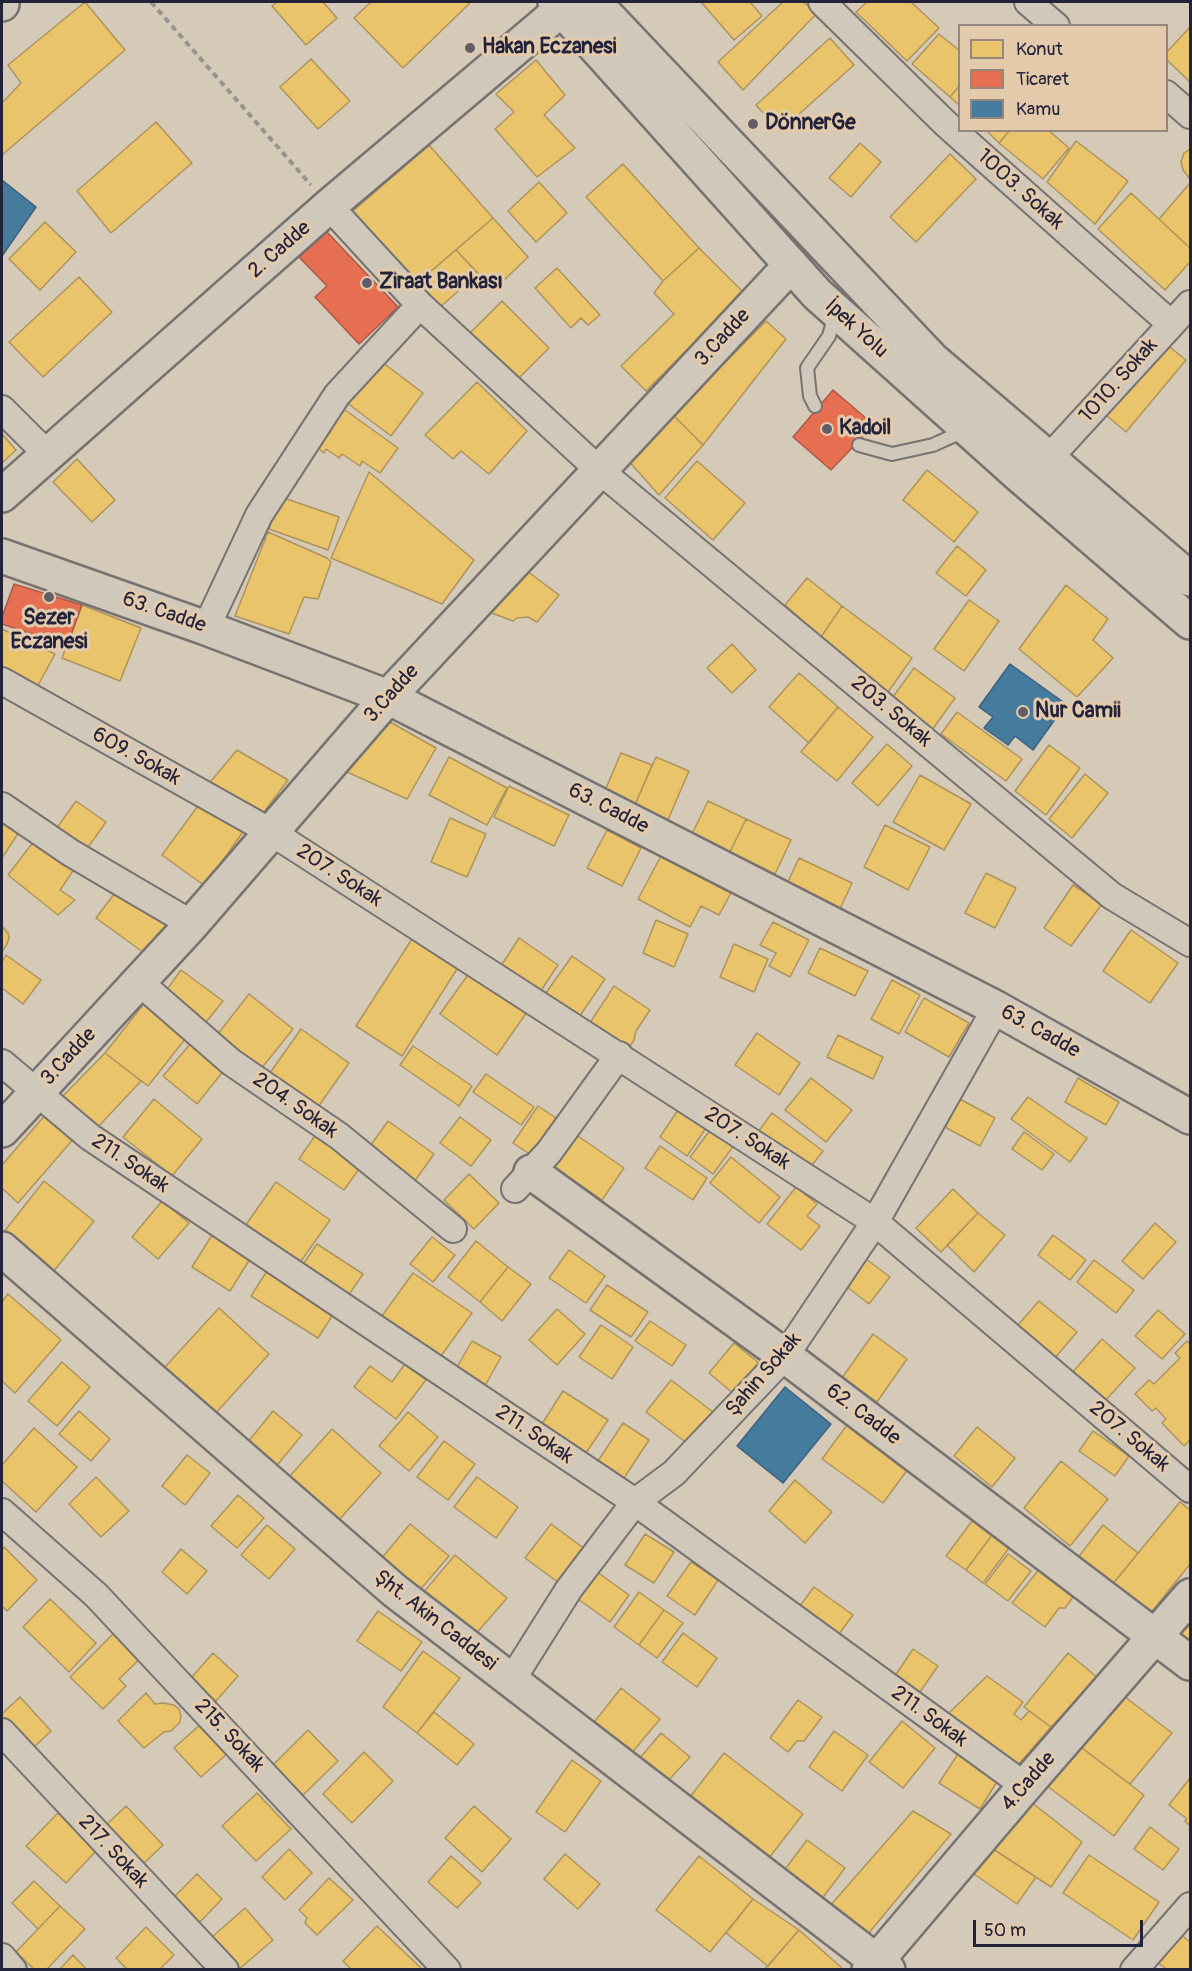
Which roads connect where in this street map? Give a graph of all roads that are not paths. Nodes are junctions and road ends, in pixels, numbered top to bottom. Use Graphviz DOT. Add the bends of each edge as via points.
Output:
graph roads {
  1 [pos="594,2"];
  2 [pos="822,2"];
  3 [pos="1028,2"];
  4 [pos="559,5"];
  5 [pos="1054,24"];
  6 [pos="1168,95"];
  7 [pos="1191,114"];
  8 [pos="329,206"];
  9 [pos="791,265"];
  10 [pos="420,304"];
  11 [pos="1191,304"];
  12 [pos="836,311"];
  13 [pos="1171,324"];
  14 [pos="815,406"];
  15 [pos="2,409"];
  16 [pos="968,429"];
  17 [pos="859,445"];
  18 [pos="48,455"];
  19 [pos="1048,459"];
  20 [pos="599,470"];
  21 [pos="2,495"];
  22 [pos="2,556"];
  23 [pos="1191,579"];
  24 [pos="1191,622"];
  25 [pos="206,628"];
  26 [pos="2,681"];
  27 [pos="388,697"];
  28 [pos="2,806"];
  29 [pos="271,832"];
  30 [pos="192,924"];
  31 [pos="1191,944"];
  32 [pos="139,982"];
  33 [pos="996,1008"];
  34 [pos="619,1056"];
  35 [pos="2,1063"];
  36 [pos="37,1092"];
  37 [pos="1191,1117"];
  38 [pos="2,1130"];
  39 [pos="523,1180"];
  40 [pos="875,1222"];
  41 [pos="453,1229"];
  42 [pos="2,1248"];
  43 [pos="785,1356"];
  44 [pos="1191,1489"];
  45 [pos="635,1502"];
  46 [pos="2,1512"];
  47 [pos="1191,1596"];
  48 [pos="1156,1637"];
  49 [pos="1191,1663"];
  50 [pos="511,1681"];
  51 [pos="2,1732"];
  52 [pos="1024,1786"];
  53 [pos="1191,1906"];
  54 [pos="2,1957"];
  55 [pos="878,1967"];
  56 [pos="13,1970"];
  57 [pos="225,1970"];
  58 [pos="447,1970"];
  59 [pos="1134,1970"];
  1 -- 19 [label="main road" via="933,360"];
  2 -- 13 [label="street, 1003. Sokak" via="946,124"];
  3 -- 5 [label="street"];
  4 -- 8 [label="main road, 2. Cadde"];
  4 -- 9 [label="main road, İpek Yolu"];
  6 -- 7 [label="street"];
  8 -- 10 [label="street, 203. Sokak"];
  8 -- 18 [label="main road, 2. Cadde"];
  9 -- 12 [label="main road, İpek Yolu"];
  9 -- 20 [label="main road, 3.Cadde"];
  10 -- 20 [label="street, 203. Sokak"];
  10 -- 25 [label="street" via="337,394 259,515"];
  11 -- 13 [label="street, 1010. Sokak"];
  12 -- 14 [label="lane" via="829,336 807,368"];
  12 -- 16 [label="main road, İpek Yolu"];
  13 -- 19 [label="street, 1010. Sokak"];
  15 -- 18 [label="street"];
  16 -- 17 [label="lane" via="933,446 892,454"];
  16 -- 24 [label="main road, İpek Yolu"];
  18 -- 21 [label="main road, 2. Cadde"];
  19 -- 23 [label="main road"];
  20 -- 27 [label="main road, 3.Cadde"];
  20 -- 31 [label="street, 203. Sokak" via="1112,896"];
  22 -- 25 [label="main road, 63. Cadde"];
  25 -- 27 [label="main road, 63. Cadde"];
  26 -- 29 [label="street, 609. Sokak"];
  27 -- 29 [label="main road, 3.Cadde"];
  27 -- 33 [label="main road, 63. Cadde"];
  28 -- 30 [label="street" via="71,853"];
  29 -- 30 [label="main road, 3.Cadde"];
  29 -- 34 [label="street, 207. Sokak"];
  30 -- 32 [label="main road, 3.Cadde"];
  32 -- 36 [label="main road, 3.Cadde"];
  32 -- 41 [label="street, 204. Sokak" via="231,1062 339,1136"];
  33 -- 37 [label="main road, 63. Cadde"];
  33 -- 40 [label="street, Şahin Sokak"];
  34 -- 39 [label="street" via="549,1152"];
  34 -- 40 [label="street, 207. Sokak"];
  35 -- 36 [label="street, 211. Sokak"];
  36 -- 38 [label="main road, 3.Cadde"];
  36 -- 45 [label="street, 211. Sokak" via="90,1137"];
  39 -- 43 [label="main road, 62. Cadde"];
  40 -- 43 [label="street, Şahin Sokak"];
  40 -- 44 [label="street, 207. Sokak"];
  42 -- 50 [label="main road, Şht. Akin Caddesi" via="394,1591"];
  43 -- 45 [label="street, Şahin Sokak" via="674,1473"];
  43 -- 48 [label="main road, 62. Cadde"];
  45 -- 50 [label="street, Şahin Sokak" via="569,1589"];
  45 -- 52 [label="street, 211. Sokak"];
  46 -- 58 [label="street, 215. Sokak" via="96,1594"];
  47 -- 48 [label="main road, 4.Cadde"];
  48 -- 49 [label="main road, 62. Cadde"];
  48 -- 52 [label="main road, 4.Cadde"];
  50 -- 55 [label="main road, Şht. Akin Caddesi"];
  51 -- 57 [label="street, 217. Sokak"];
  52 -- 55 [label="main road, 4.Cadde"];
  53 -- 59 [label="street"];
  54 -- 56 [label="street"];
}
